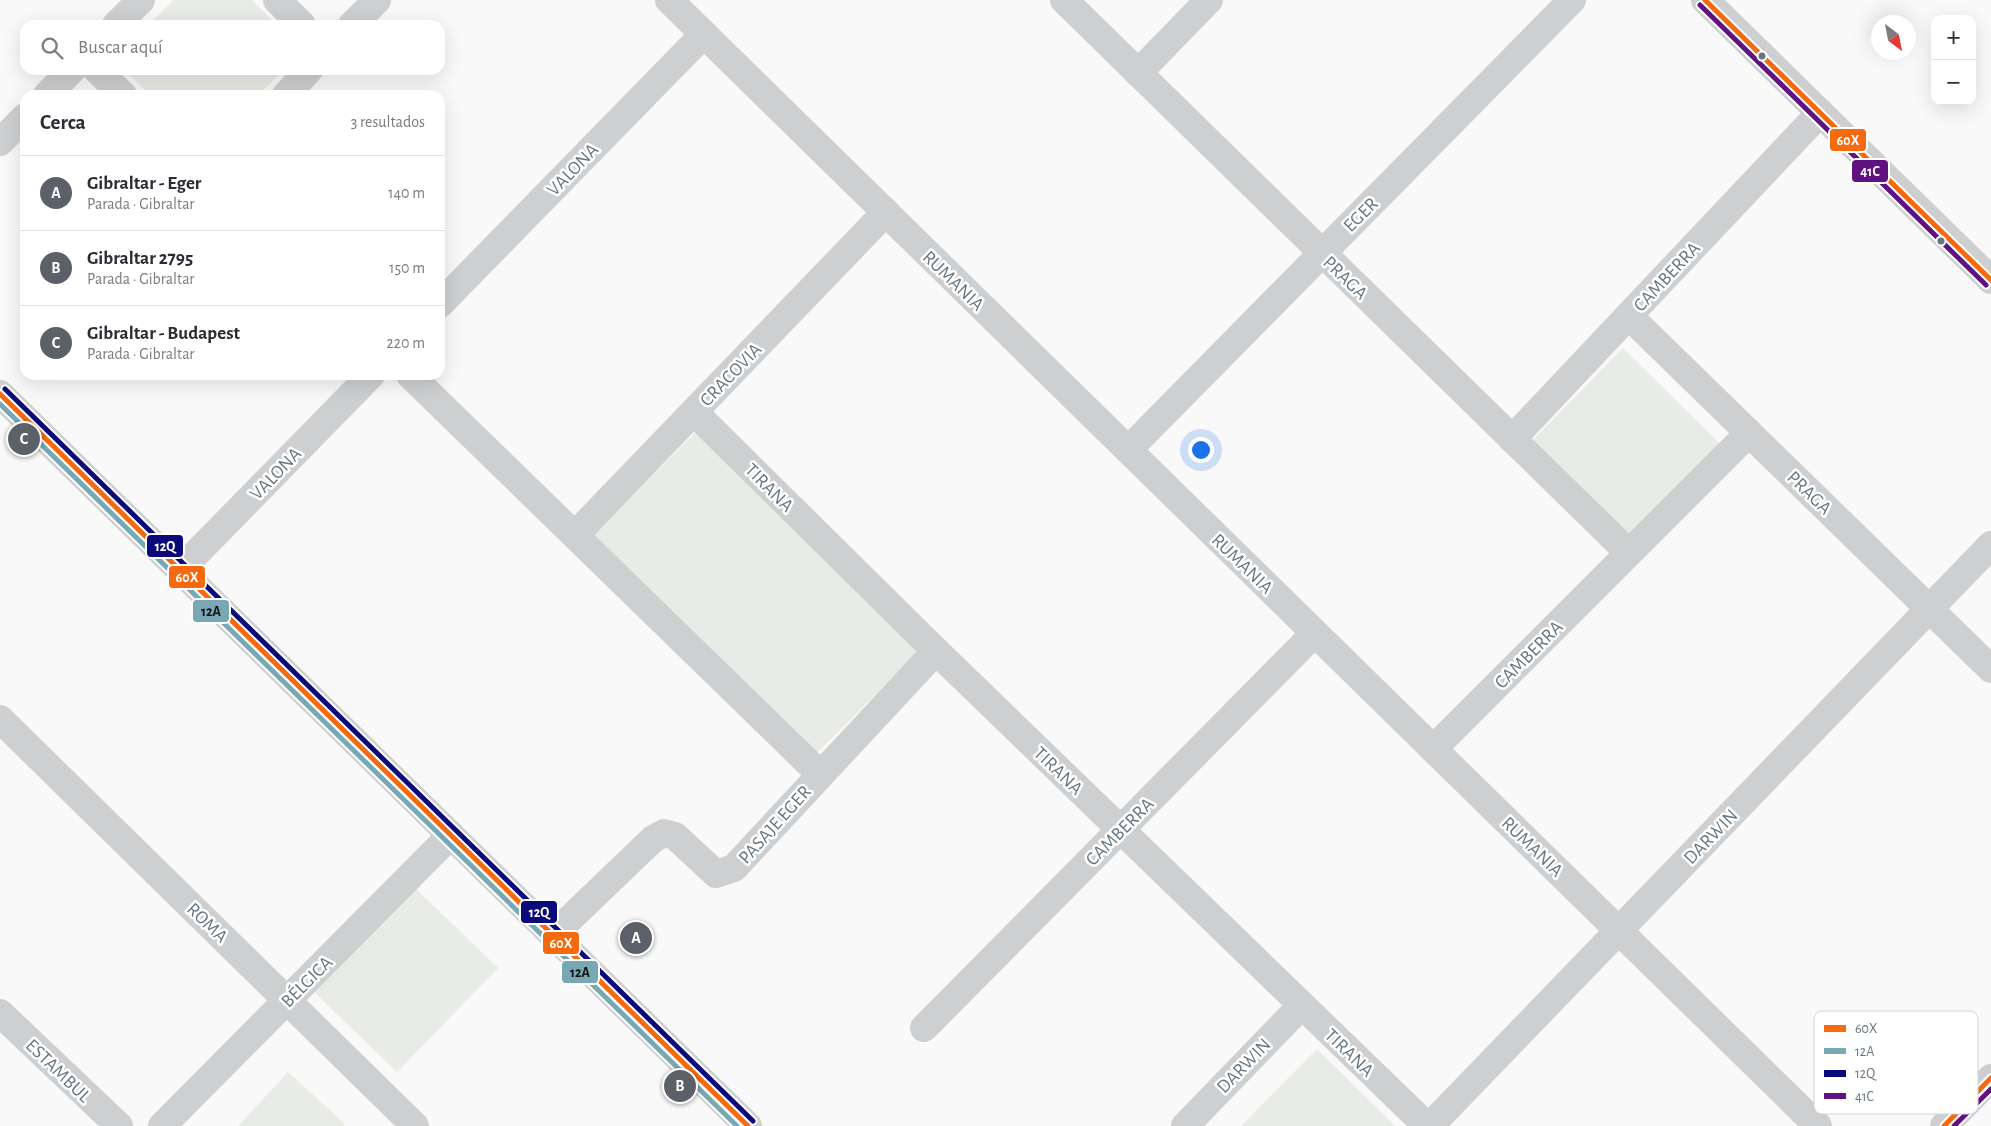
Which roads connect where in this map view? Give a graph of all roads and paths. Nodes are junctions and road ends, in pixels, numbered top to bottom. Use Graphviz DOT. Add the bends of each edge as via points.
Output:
graph roads {
  1 [pos="141,0"];
  2 [pos="277,0"];
  3 [pos="377,0"];
  4 [pos="669,0"];
  5 [pos="1064,0"];
  6 [pos="1209,0"];
  7 [pos="1572,0"];
  8 [pos="1705,0"];
  9 [pos="121,20"];
  10 [pos="297,20"];
  11 [pos="357,20"];
  12 [pos="704,34"];
  13 [pos="1138,73"];
  14 [pos="67,75"];
  15 [pos="102,75"];
  16 [pos="304,75"];
  17 [pos="52,90"];
  18 [pos="118,90"];
  19 [pos="291,90"];
  20 [pos="1820,113"];
  21 [pos="20,122"];
  22 [pos="0,142"];
  23 [pos="886,212"];
  24 [pos="1322,253"];
  25 [pos="1991,280"];
  26 [pos="445,299"];
  27 [pos="1629,316"];
  28 [pos="366,380"];
  29 [pos="415,380"];
  30 [pos="0,394"];
  31 [pos="694,412"];
  32 [pos="1749,433"];
  33 [pos="1512,439"];
  34 [pos="1128,450"];
  35 [pos="575,535"];
  36 [pos="1991,545"];
  37 [pos="1629,553"];
  38 [pos="180,570"];
  39 [pos="1930,609"];
  40 [pos="1315,633"];
  41 [pos="936,651"];
  42 [pos="1991,668"];
  43 [pos="0,719"];
  44 [pos="1433,749"];
  45 [pos="820,774"];
  46 [pos="1121,829"];
  47 [pos="450,836"];
  48 [pos="1618,930"];
  49 [pos="553,935"];
  50 [pos="287,1000"];
  51 [pos="1302,1005"];
  52 [pos="0,1013"];
  53 [pos="924,1028"];
  54 [pos="1991,1078"];
  55 [pos="1978,1091"];
  56 [pos="1956,1114"];
  57 [pos="119,1126"];
  58 [pos="162,1126"];
  59 [pos="415,1126"];
  60 [pos="748,1126"];
  61 [pos="1185,1126"];
  62 [pos="1428,1126"];
  63 [pos="1818,1126"];
  64 [pos="1944,1126"];
  1 -- 9 [label="street"];
  2 -- 10 [label="street"];
  3 -- 11 [label="street"];
  4 -- 12 [label="street, RUMANIA"];
  5 -- 13 [label="street, PRAGA"];
  6 -- 13 [label="street"];
  7 -- 24 [label="street, EGER"];
  8 -- 20 [label="street"];
  12 -- 23 [label="street, RUMANIA"];
  12 -- 26 [label="street, VALONA"];
  13 -- 24 [label="street, PRAGA"];
  14 -- 17 [label="street"];
  15 -- 18 [label="street"];
  16 -- 19 [label="street"];
  20 -- 25 [label="street"];
  20 -- 27 [label="street, CAMBERRA"];
  21 -- 22 [label="street"];
  23 -- 31 [label="street, CRACOVIA"];
  23 -- 34 [label="street, RUMANIA"];
  24 -- 33 [label="street, PRAGA"];
  24 -- 34 [label="street, EGER"];
  27 -- 32 [label="street, PRAGA"];
  27 -- 33 [label="street, CAMBERRA"];
  28 -- 38 [label="street, VALONA"];
  29 -- 35 [label="street"];
  30 -- 38 [label="street"];
  31 -- 35 [label="street, CRACOVIA"];
  31 -- 41 [label="street, TIRANA"];
  32 -- 37 [label="street, CAMBERRA"];
  32 -- 39 [label="street, PRAGA"];
  33 -- 37 [label="street, PRAGA"];
  34 -- 40 [label="street, RUMANIA"];
  35 -- 45 [label="street"];
  36 -- 39 [label="street, DARWIN"];
  37 -- 44 [label="street, CAMBERRA"];
  38 -- 47 [label="street"];
  39 -- 42 [label="street, PRAGA"];
  39 -- 48 [label="street, DARWIN"];
  40 -- 44 [label="street, RUMANIA"];
  40 -- 46 [label="street, CAMBERRA"];
  41 -- 45 [label="street, PASAJE EGER"];
  41 -- 46 [label="street, TIRANA"];
  43 -- 50 [label="street, ROMA"];
  44 -- 48 [label="street, RUMANIA"];
  45 -- 49 [label="street, PASAJE EGER" via="734,868 716,874 675,836 664,834 653,839"];
  46 -- 51 [label="street, TIRANA"];
  46 -- 53 [label="street, CAMBERRA"];
  47 -- 49 [label="street"];
  47 -- 50 [label="street, BÉLGICA"];
  48 -- 62 [label="street, DARWIN"];
  48 -- 63 [label="street, RUMANIA"];
  49 -- 60 [label="street"];
  50 -- 58 [label="street, BÉLGICA"];
  50 -- 59 [label="street, ROMA"];
  51 -- 61 [label="street, DARWIN"];
  51 -- 62 [label="street, TIRANA"];
  52 -- 57 [label="street, ESTAMBUL"];
  54 -- 55 [label="street"];
  56 -- 64 [label="street"];
}
